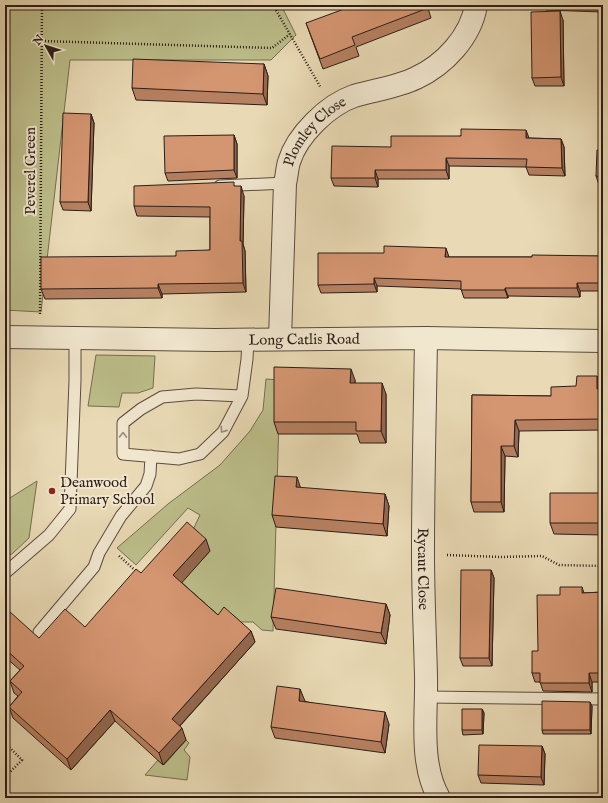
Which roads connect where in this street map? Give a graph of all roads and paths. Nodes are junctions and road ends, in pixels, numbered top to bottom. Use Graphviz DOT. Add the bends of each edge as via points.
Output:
graph roads {
  1 [pos="42,5"];
  2 [pos="273,5"];
  3 [pos="476,5"];
  4 [pos="290,34"];
  5 [pos="42,41"];
  6 [pos="332,108"];
  7 [pos="285,183"];
  8 [pos="209,186"];
  9 [pos="5,337"];
  10 [pos="40,337"];
  11 [pos="75,338"];
  12 [pos="426,338"];
  13 [pos="248,339"];
  14 [pos="280,339"];
  15 [pos="603,341"];
  16 [pos="242,396"];
  17 [pos="151,456"];
  18 [pos="116,554"];
  19 [pos="423,554"];
  20 [pos="603,566"];
  21 [pos="5,573"];
  22 [pos="142,577"];
  23 [pos="39,632"];
  24 [pos="427,697"];
  25 [pos="603,699"];
  26 [pos="5,743"];
  27 [pos="5,777"];
  28 [pos="439,798"];
  1 -- 5 [label="path, Peverel Green"];
  2 -- 4 [label="path"];
  3 -- 6 [label="street, Plomley Close" via="462,39 451,53 433,68 416,79 352,97"];
  4 -- 5 [label="path" via="272,48"];
  4 -- 6 [label="path"];
  5 -- 10 [label="path, Peverel Green"];
  6 -- 7 [label="street, Plomley Close" via="297,144 289,161"];
  7 -- 8 [label="lane"];
  7 -- 14 [label="street, Plomley Close"];
  9 -- 10 [label="street, Long Catlis Road"];
  10 -- 11 [label="street, Long Catlis Road"];
  11 -- 13 [label="street, Long Catlis Road"];
  11 -- 21 [label="lane" via="70,509 49,535"];
  12 -- 14 [label="street, Long Catlis Road"];
  12 -- 15 [label="street, Long Catlis Road"];
  12 -- 19 [label="street, Rycaut Close"];
  13 -- 14 [label="street, Long Catlis Road"];
  13 -- 16 [label="lane"];
  16 -- 17 [label="lane, one-way" via="223,432 200,454 179,459"];
  17 -- 16 [label="lane, one-way" via="122,454 123,423 141,409 162,397 196,394"];
  17 -- 23 [label="lane" via="146,486 121,516 99,553 94,567"];
  18 -- 22 [label="path"];
  19 -- 20 [label="path" via="542,556 559,565"];
  19 -- 24 [label="street, Rycaut Close"];
  24 -- 25 [label="lane"];
  24 -- 28 [label="street, Rycaut Close" via="427,760 430,779"];
  26 -- 27 [label="path" via="22,760"];
}
